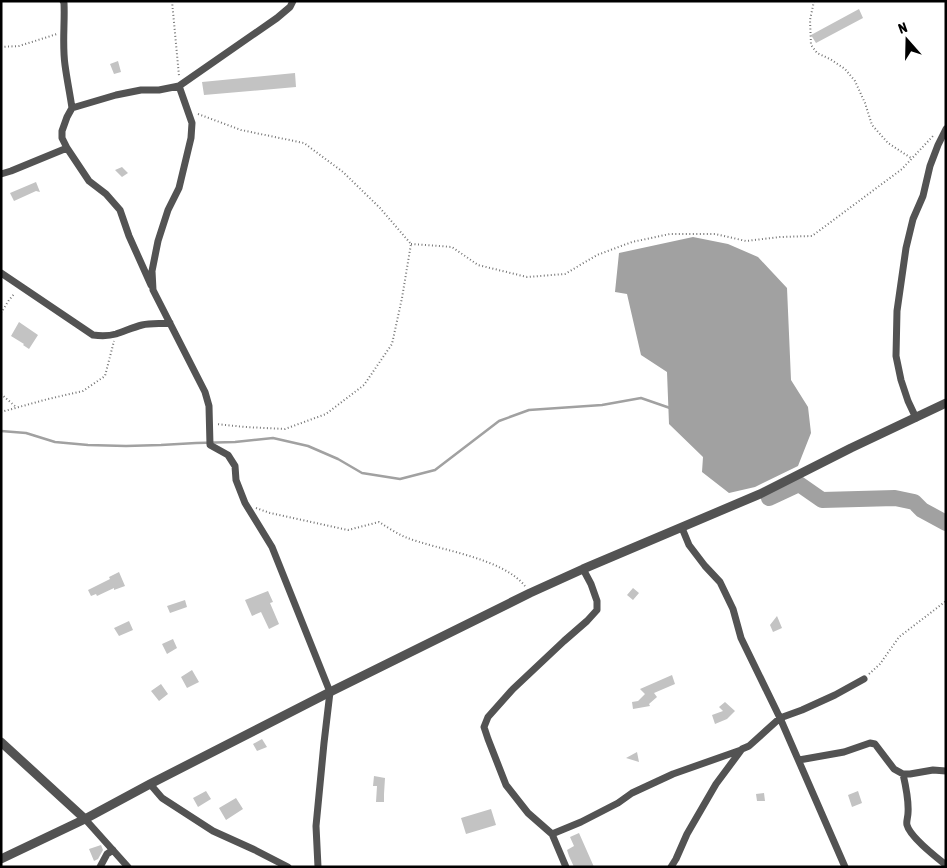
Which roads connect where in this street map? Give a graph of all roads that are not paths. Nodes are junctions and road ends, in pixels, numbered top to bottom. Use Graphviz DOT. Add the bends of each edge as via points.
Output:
graph roads {
  1 [pos="63,1"];
  2 [pos="293,1"];
  3 [pos="180,86"];
  4 [pos="72,108"];
  5 [pos="942,130"];
  6 [pos="67,148"];
  7 [pos="1,174"];
  8 [pos="1,273"];
  9 [pos="153,290"];
  10 [pos="170,323"];
  11 [pos="946,403"];
  12 [pos="916,418"];
  13 [pos="682,528"];
  14 [pos="583,570"];
  15 [pos="864,679"];
  16 [pos="330,692"];
  17 [pos="780,718"];
  18 [pos="1,742"];
  19 [pos="742,749"];
  20 [pos="799,760"];
  21 [pos="946,772"];
  22 [pos="903,774"];
  23 [pos="150,784"];
  24 [pos="84,819"];
  25 [pos="552,834"];
  26 [pos="113,850"];
  27 [pos="1,859"];
  28 [pos="946,866"];
  29 [pos="100,867"];
  30 [pos="128,867"];
  31 [pos="288,867"];
  32 [pos="318,867"];
  33 [pos="566,867"];
  34 [pos="671,867"];
  35 [pos="846,867"];
  1 -- 4 [label="street" via="65,66"];
  2 -- 3 [label="street" via="277,18"];
  3 -- 4 [label="street" via="116,95"];
  3 -- 9 [label="street" via="192,123 191,138 179,188 158,241 152,271"];
  4 -- 6 [label="street" via="62,131"];
  5 -- 12 [label="street" via="913,219 896,311 896,356 901,380"];
  6 -- 7 [label="street"];
  6 -- 9 [label="street" via="89,181 120,210"];
  8 -- 10 [label="street" via="93,335 105,336 140,325"];
  9 -- 10 [label="street"];
  10 -- 16 [label="street" via="209,406 210,445 228,455 235,466 236,480 245,503 272,547"];
  11 -- 12 [label="street"];
  12 -- 13 [label="street"];
  13 -- 14 [label="street"];
  13 -- 17 [label="street" via="689,545 720,582 733,609 741,638"];
  14 -- 16 [label="street"];
  14 -- 25 [label="street" via="597,601 597,610 513,689 488,717 484,727 506,785 528,813"];
  15 -- 17 [label="street"];
  16 -- 23 [label="street"];
  16 -- 32 [label="street" via="316,826"];
  17 -- 19 [label="street"];
  17 -- 20 [label="street"];
  18 -- 24 [label="street"];
  19 -- 25 [label="street" via="673,774"];
  19 -- 34 [label="street" via="716,784"];
  20 -- 22 [label="street" via="844,752 870,743 875,744"];
  20 -- 35 [label="street"];
  21 -- 22 [label="street" via="934,770"];
  22 -- 28 [label="street" via="907,793 907,825 925,848"];
  23 -- 24 [label="street"];
  23 -- 31 [label="street" via="162,798 213,830"];
  24 -- 26 [label="street"];
  24 -- 27 [label="street"];
  25 -- 33 [label="street"];
  26 -- 29 [label="street"];
  26 -- 30 [label="street"];
}
